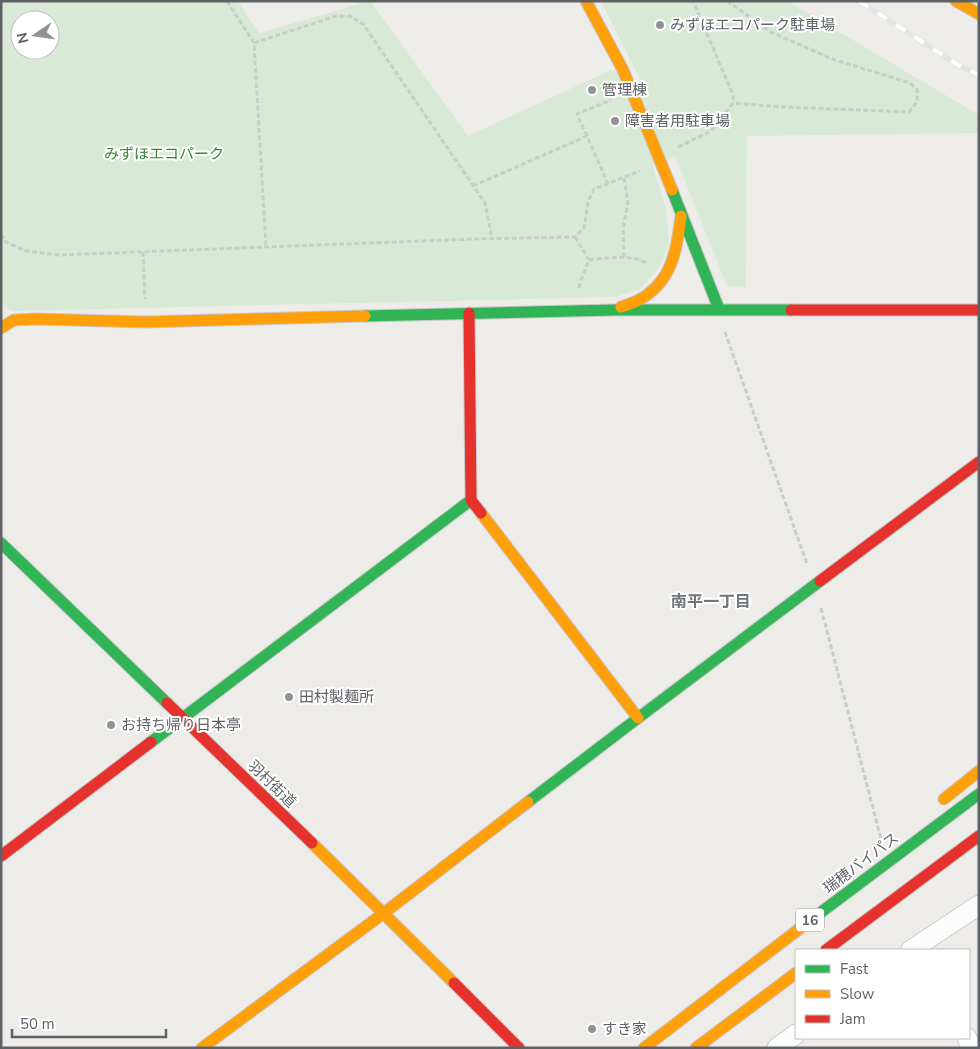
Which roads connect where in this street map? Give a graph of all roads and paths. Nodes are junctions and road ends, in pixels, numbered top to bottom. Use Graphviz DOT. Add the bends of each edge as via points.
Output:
graph roads {
  1 [pos="227,1"];
  2 [pos="586,1"];
  3 [pos="693,1"];
  4 [pos="727,1"];
  5 [pos="956,1"];
  6 [pos="979,14"];
  7 [pos="254,43"];
  8 [pos="616,98"];
  9 [pos="733,103"];
  10 [pos="587,136"];
  11 [pos="678,148"];
  12 [pos="645,169"];
  13 [pos="624,178"];
  14 [pos="608,184"];
  15 [pos="473,186"];
  16 [pos="681,215"];
  17 [pos="1,234"];
  18 [pos="575,236"];
  19 [pos="492,238"];
  20 [pos="266,247"];
  21 [pos="143,252"];
  22 [pos="624,257"];
  23 [pos="589,260"];
  24 [pos="653,265"];
  25 [pos="578,290"];
  26 [pos="719,309"];
  27 [pos="615,310"];
  28 [pos="979,310"];
  29 [pos="469,313"];
  30 [pos="145,322"];
  31 [pos="1,328"];
  32 [pos="979,462"];
  33 [pos="471,500"];
  34 [pos="1,543"];
  35 [pos="638,718"];
  36 [pos="182,719"];
  37 [pos="979,771"];
  38 [pos="979,794"];
  39 [pos="935,807"];
  40 [pos="979,836"];
  41 [pos="1,856"];
  42 [pos="854,874"];
  43 [pos="979,905"];
  44 [pos="384,913"];
  45 [pos="804,925"];
  46 [pos="918,948"];
  47 [pos="827,949"];
  48 [pos="795,974"];
  49 [pos="795,1035"];
  50 [pos="202,1048"];
  51 [pos="520,1048"];
  52 [pos="644,1048"];
  53 [pos="696,1048"];
  54 [pos="777,1048"];
  1 -- 7 [label="path"];
  2 -- 16 [label="main road" via="623,70"];
  3 -- 9 [label="path" via="734,95"];
  4 -- 9 [label="path" via="771,32 832,59 910,83 917,90 918,102 909,112"];
  5 -- 6 [label="main road"];
  7 -- 15 [label="path" via="336,16 350,16 363,24"];
  7 -- 20 [label="path"];
  8 -- 10 [label="path" via="577,114"];
  9 -- 11 [label="path" via="712,131"];
  10 -- 14 [label="path"];
  10 -- 15 [label="path"];
  12 -- 13 [label="path"];
  13 -- 14 [label="path"];
  13 -- 22 [label="path" via="628,202 623,229"];
  14 -- 18 [label="path" via="594,189 588,202 584,228"];
  15 -- 19 [label="path" via="485,203"];
  16 -- 26 [label="main road"];
  16 -- 27 [label="main road" via="676,255 667,273 641,298"];
  17 -- 21 [label="path" via="6,242 26,251 59,256"];
  18 -- 19 [label="path"];
  18 -- 23 [label="path"];
  19 -- 20 [label="path"];
  20 -- 21 [label="path"];
  21 -- 30 [label="path"];
  22 -- 23 [label="path"];
  22 -- 24 [label="path" via="641,259"];
  23 -- 25 [label="path"];
  26 -- 27 [label="main road"];
  26 -- 28 [label="main road"];
  27 -- 29 [label="main road"];
  29 -- 30 [label="main road"];
  29 -- 33 [label="main road"];
  30 -- 31 [label="main road" via="36,318 14,320"];
  32 -- 35 [label="main road"];
  33 -- 35 [label="main road"];
  33 -- 36 [label="main road"];
  34 -- 36 [label="main road, 羽村街道"];
  35 -- 44 [label="main road"];
  36 -- 41 [label="main road"];
  36 -- 44 [label="main road, 羽村街道"];
  37 -- 39 [label="main road"];
  38 -- 45 [label="main road, 瑞穂バイパス / 16"];
  40 -- 47 [label="main road, 16"];
  42 -- 45 [label="main road" via="824,899"];
  43 -- 46 [label="street"];
  44 -- 50 [label="main road"];
  44 -- 51 [label="main road, 羽村街道"];
  45 -- 52 [label="main road, 瑞穂バイパス / 16"];
  48 -- 53 [label="main road"];
  49 -- 54 [label="street"];
}
